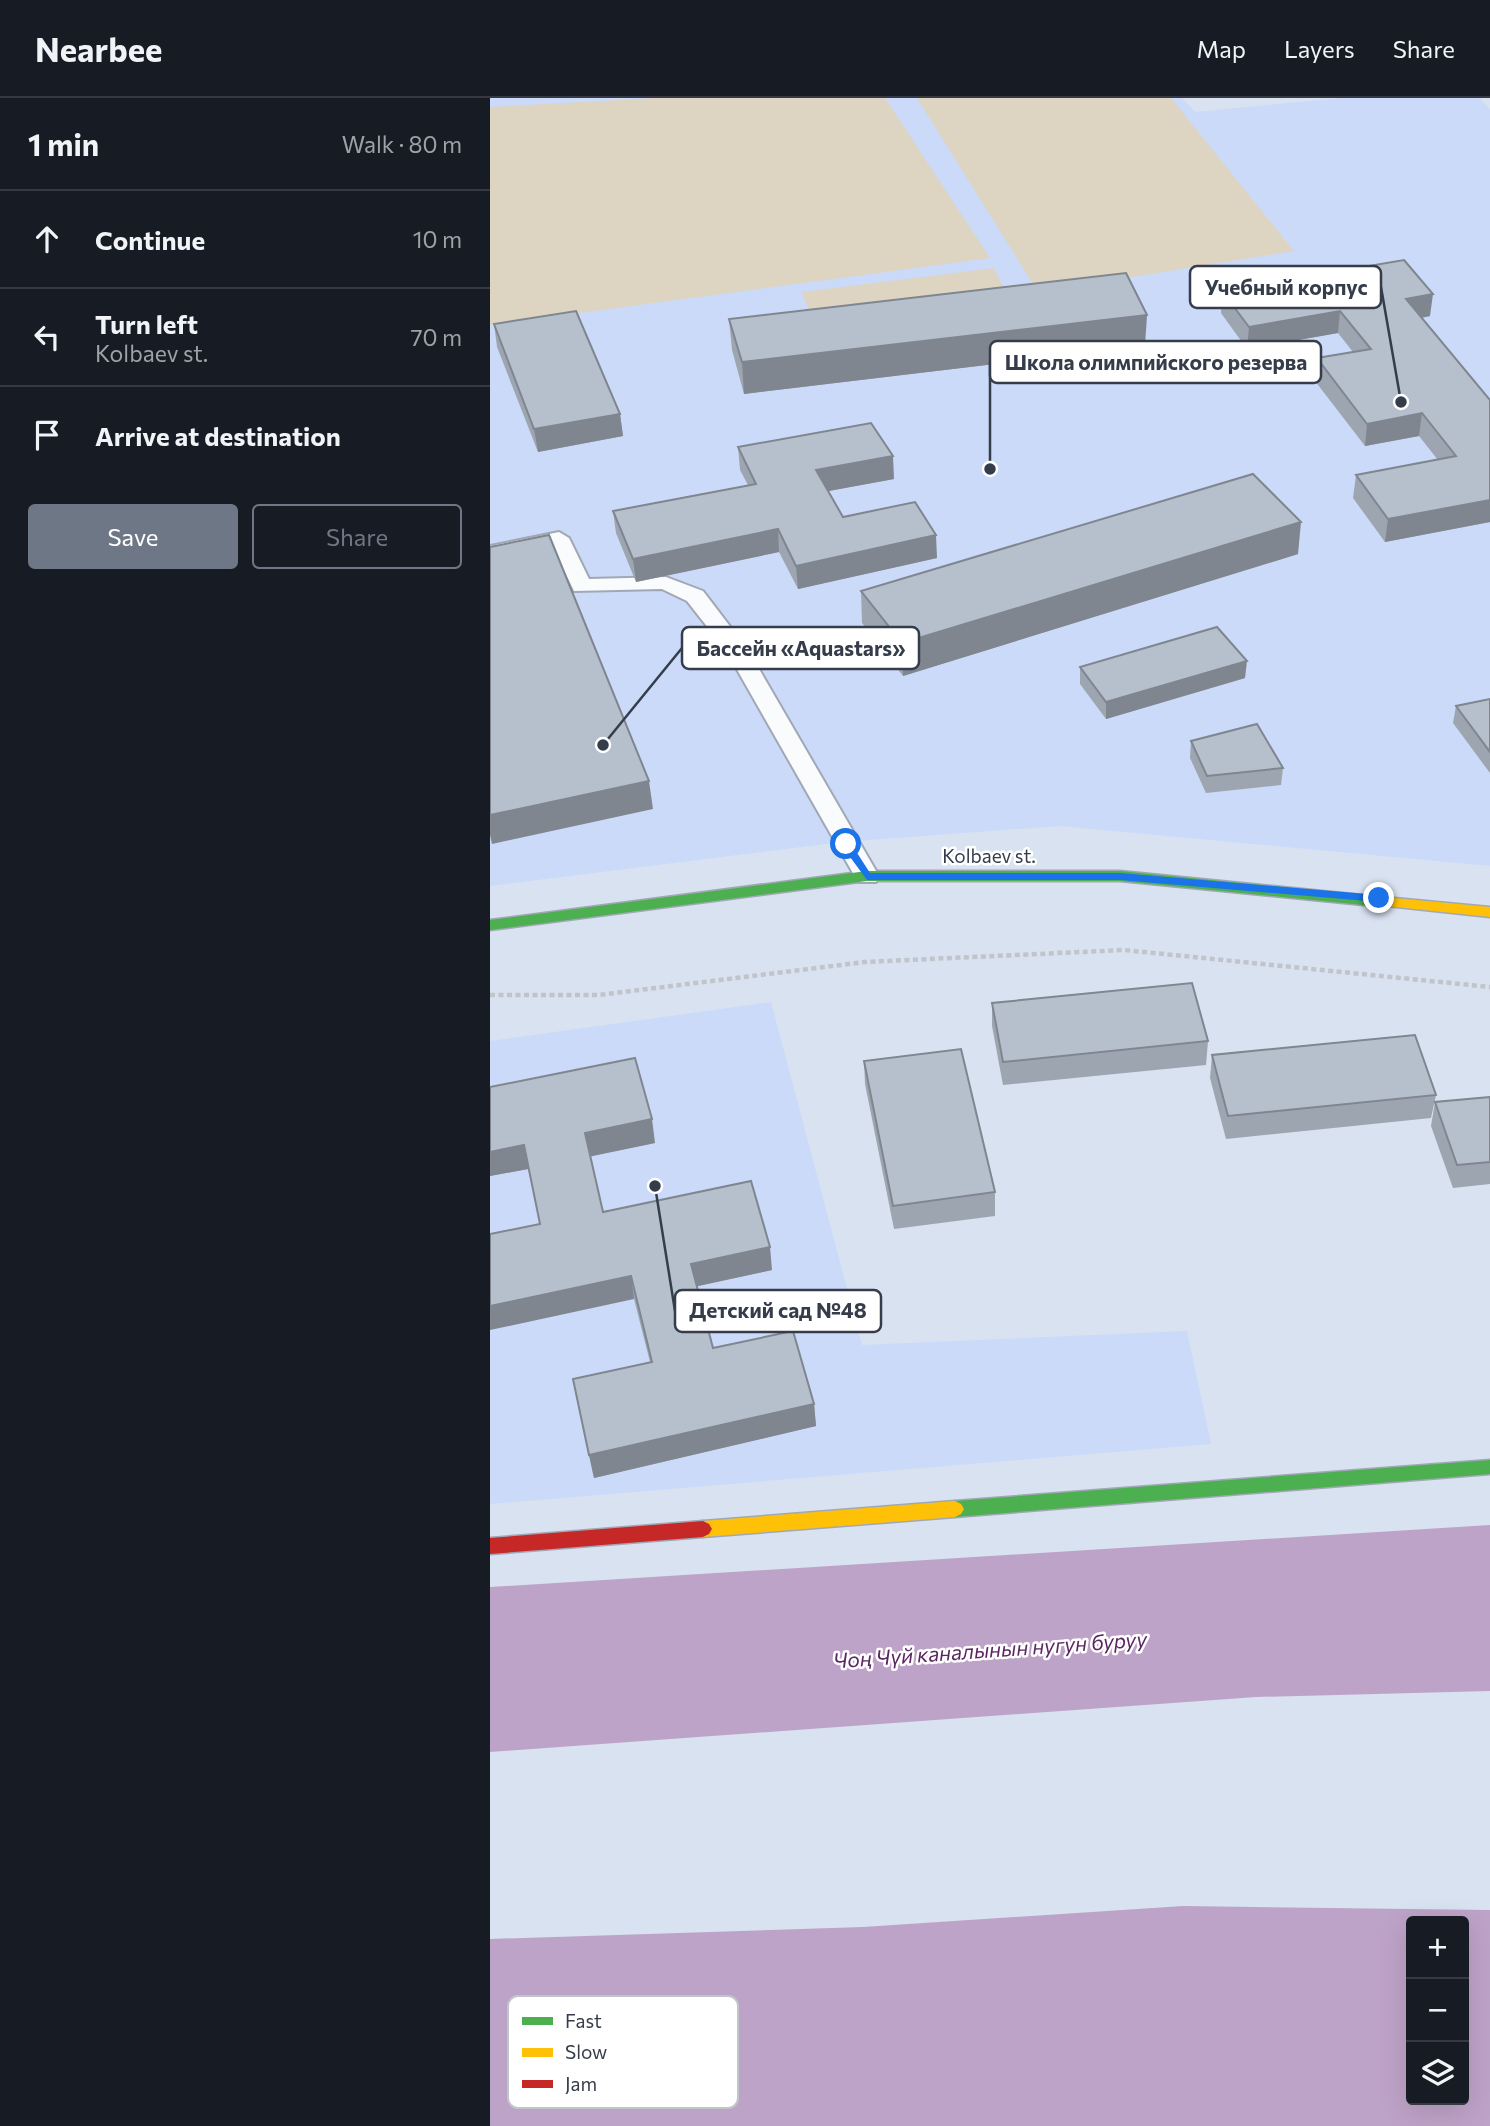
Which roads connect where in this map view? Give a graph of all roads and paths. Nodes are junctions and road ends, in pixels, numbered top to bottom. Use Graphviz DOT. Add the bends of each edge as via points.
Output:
graph roads {
  1 [pos="490,552"];
  2 [pos="867,876"];
  3 [pos="1490,912"];
  4 [pos="490,925"];
  5 [pos="1490,987"];
  6 [pos="490,995"];
  7 [pos="1490,1467"];
  8 [pos="490,1546"];
  1 -- 2 [label="lane" via="559,538 582,586 666,583 695,596 737,650"];
  2 -- 3 [label="main road, Kolbaev st." via="1120,876"];
  2 -- 4 [label="main road, Kolbaev st."];
  5 -- 6 [label="path" via="1124,950 865,962 598,995"];
  7 -- 8 [label="main road"];
}
